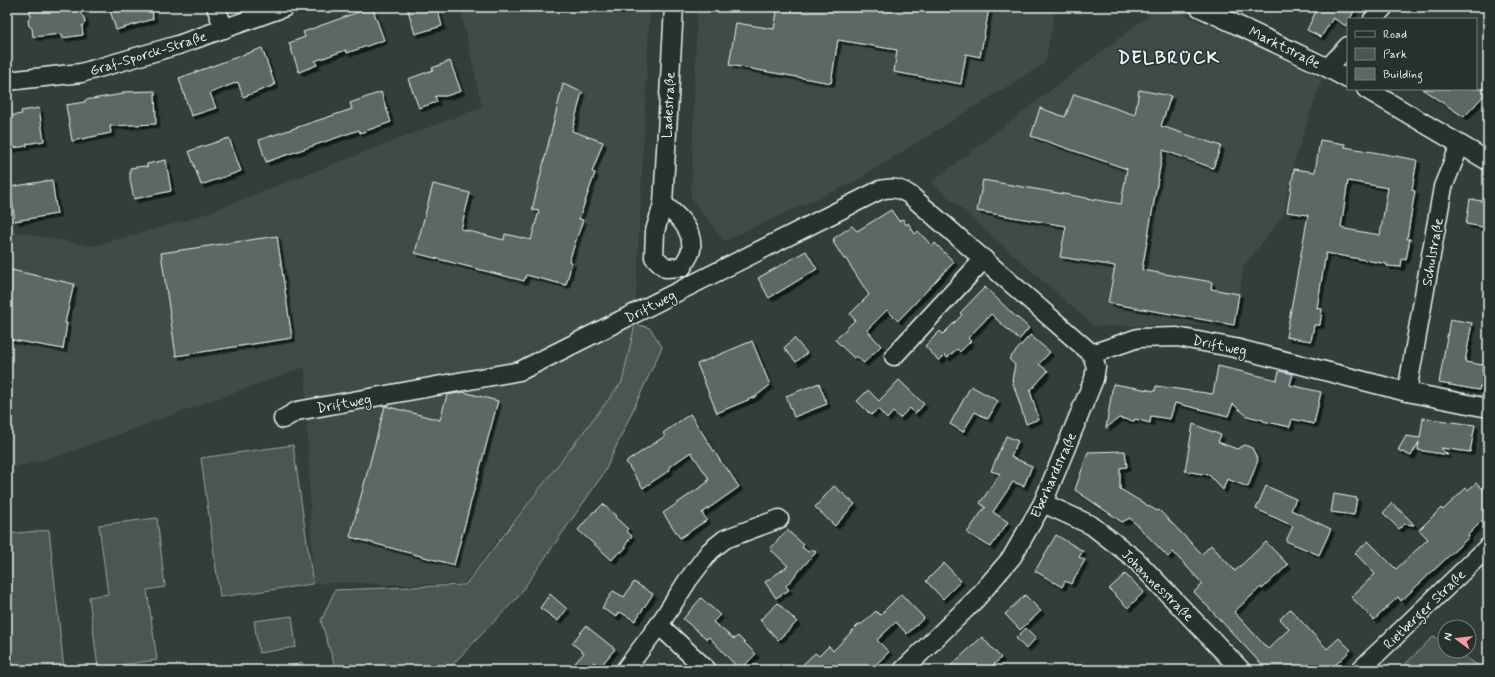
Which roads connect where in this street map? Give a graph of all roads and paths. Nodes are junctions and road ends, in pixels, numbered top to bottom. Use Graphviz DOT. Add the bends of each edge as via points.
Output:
graph roads {
  1 [pos="216,7"];
  2 [pos="285,7"];
  3 [pos="674,7"];
  4 [pos="1199,7"];
  5 [pos="1384,7"];
  6 [pos="1374,18"];
  7 [pos="224,29"];
  8 [pos="1347,47"];
  9 [pos="1328,68"];
  10 [pos="1347,78"];
  11 [pos="7,80"];
  12 [pos="1368,90"];
  13 [pos="1460,145"];
  14 [pos="1488,161"];
  15 [pos="663,204"];
  16 [pos="984,260"];
  17 [pos="682,267"];
  18 [pos="692,284"];
  19 [pos="1092,354"];
  20 [pos="894,356"];
  21 [pos="1407,392"];
  22 [pos="1488,408"];
  23 [pos="283,419"];
  24 [pos="1043,503"];
  25 [pos="779,520"];
  26 [pos="1488,547"];
  27 [pos="660,625"];
  28 [pos="625,670"];
  29 [pos="707,670"];
  30 [pos="903,670"];
  31 [pos="1241,670"];
  32 [pos="1360,670"];
  1 -- 7 [label="street"];
  2 -- 7 [label="street, Graf-Sporck-Straße"];
  3 -- 15 [label="street, Ladestraße"];
  4 -- 9 [label="street, Marktstraße"];
  5 -- 6 [label="street"];
  7 -- 11 [label="street, Graf-Sporck-Straße" via="178,46 81,73"];
  8 -- 9 [label="street, Marktstraße"];
  9 -- 10 [label="street, Marktstraße"];
  12 -- 13 [label="street"];
  13 -- 14 [label="street"];
  13 -- 21 [label="street, Schulstraße" via="1443,187"];
  15 -- 17 [label="street" via="680,217 691,237 691,251"];
  15 -- 17 [label="street, Ladestraße" via="655,230 654,257 666,268"];
  16 -- 18 [label="street, Driftweg" via="910,195 901,189 890,187"];
  16 -- 19 [label="street, Driftweg"];
  16 -- 20 [label="street"];
  17 -- 18 [label="street"];
  18 -- 23 [label="street, Driftweg" via="520,371 298,411"];
  19 -- 21 [label="street, Driftweg" via="1138,338 1178,336"];
  19 -- 24 [label="street, Eberhardstraße" via="1096,367 1094,379"];
  21 -- 22 [label="street, Driftweg"];
  24 -- 30 [label="street, Eberhardstraße" via="1012,557 976,599"];
  24 -- 31 [label="street, Johannesstraße" via="1091,525 1135,559"];
  25 -- 27 [label="street" via="725,539 710,551"];
  26 -- 32 [label="street, Rietberger Straße"];
  27 -- 28 [label="street"];
  27 -- 29 [label="street"];
}
